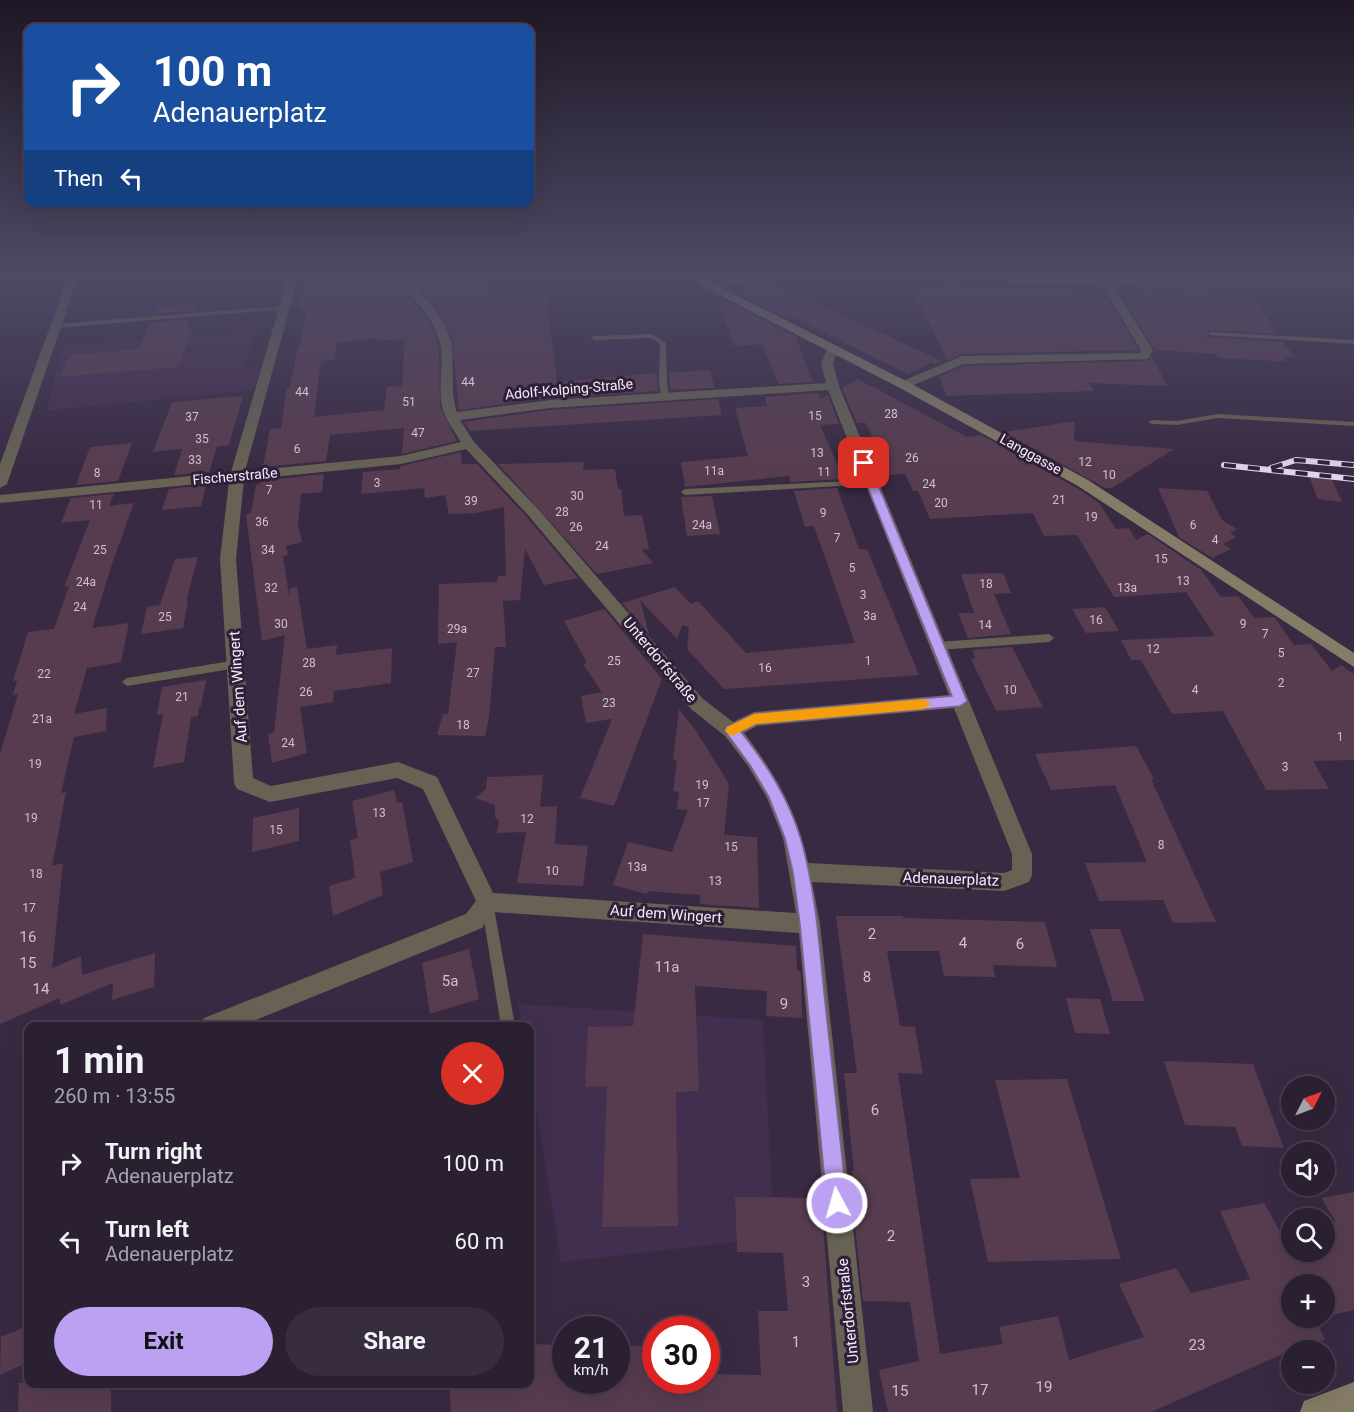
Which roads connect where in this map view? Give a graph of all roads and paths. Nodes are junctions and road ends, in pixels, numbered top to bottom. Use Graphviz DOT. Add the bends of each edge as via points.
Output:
graph roads {
  1 [pos="52,340"];
  2 [pos="276,340"];
  3 [pos="444,340"];
  4 [pos="658,340"];
  5 [pos="817,340"];
  6 [pos="1140,340"];
  7 [pos="1316,340"];
  8 [pos="1354,342"];
  9 [pos="833,348"];
  10 [pos="904,385"];
  11 [pos="833,386"];
  12 [pos="665,396"];
  13 [pos="452,417"];
  14 [pos="1152,422"];
  15 [pos="1354,424"];
  16 [pos="469,444"];
  17 [pos="237,475"];
  18 [pos="871,482"];
  19 [pos="0,484"];
  20 [pos="685,492"];
  21 [pos="0,499"];
  22 [pos="1048,638"];
  23 [pos="938,645"];
  24 [pos="1354,661"];
  25 [pos="237,664"];
  26 [pos="127,682"];
  27 [pos="960,701"];
  28 [pos="732,731"];
  29 [pos="801,872"];
  30 [pos="488,902"];
  31 [pos="809,924"];
  32 [pos="222,1022"];
  33 [pos="507,1022"];
  34 [pos="1354,1396"];
  35 [pos="858,1412"];
  36 [pos="1315,1412"];
  1 -- 19 [label="street"];
  2 -- 17 [label="street, Auf dem Wingert"];
  3 -- 13 [label="street, Unterdorfstraße" via="447,402"];
  4 -- 12 [label="lane" via="663,343"];
  5 -- 9 [label="street, Langgasse"];
  6 -- 10 [label="street" via="1146,350 1144,356 962,360"];
  7 -- 8 [label="lane"];
  9 -- 10 [label="street, Langgasse"];
  9 -- 11 [label="street, Adenauerplatz" via="827,363"];
  10 -- 24 [label="street, Langgasse" via="1083,483"];
  11 -- 12 [label="street, Adolf-Kolping-Straße"];
  11 -- 18 [label="street, Adenauerplatz"];
  12 -- 13 [label="street, Adolf-Kolping-Straße" via="550,404"];
  13 -- 16 [label="street, Unterdorfstraße"];
  14 -- 15 [label="lane" via="1177,423 1218,416"];
  16 -- 17 [label="street, Fischerstraße" via="401,460"];
  16 -- 28 [label="street, Unterdorfstraße" via="533,512 697,704"];
  17 -- 21 [label="street, Fischerstraße"];
  17 -- 25 [label="street, Auf dem Wingert" via="228,559"];
  18 -- 20 [label="lane"];
  18 -- 23 [label="street, Adenauerplatz"];
  22 -- 23 [label="lane"];
  23 -- 27 [label="street, Adenauerplatz"];
  25 -- 26 [label="lane"];
  25 -- 30 [label="street, Auf dem Wingert" via="244,783 270,794 398,770 430,783"];
  27 -- 28 [label="street" via="754,719"];
  27 -- 29 [label="street, Adenauerplatz" via="1022,854 1022,875 1004,882"];
  28 -- 29 [label="street, Unterdorfstraße" via="776,795"];
  29 -- 31 [label="street, Unterdorfstraße"];
  30 -- 31 [label="street, Auf dem Wingert"];
  30 -- 32 [label="street" via="474,921"];
  30 -- 33 [label="lane"];
  31 -- 35 [label="street, Unterdorfstraße"];
  34 -- 36 [label="street"];
}
